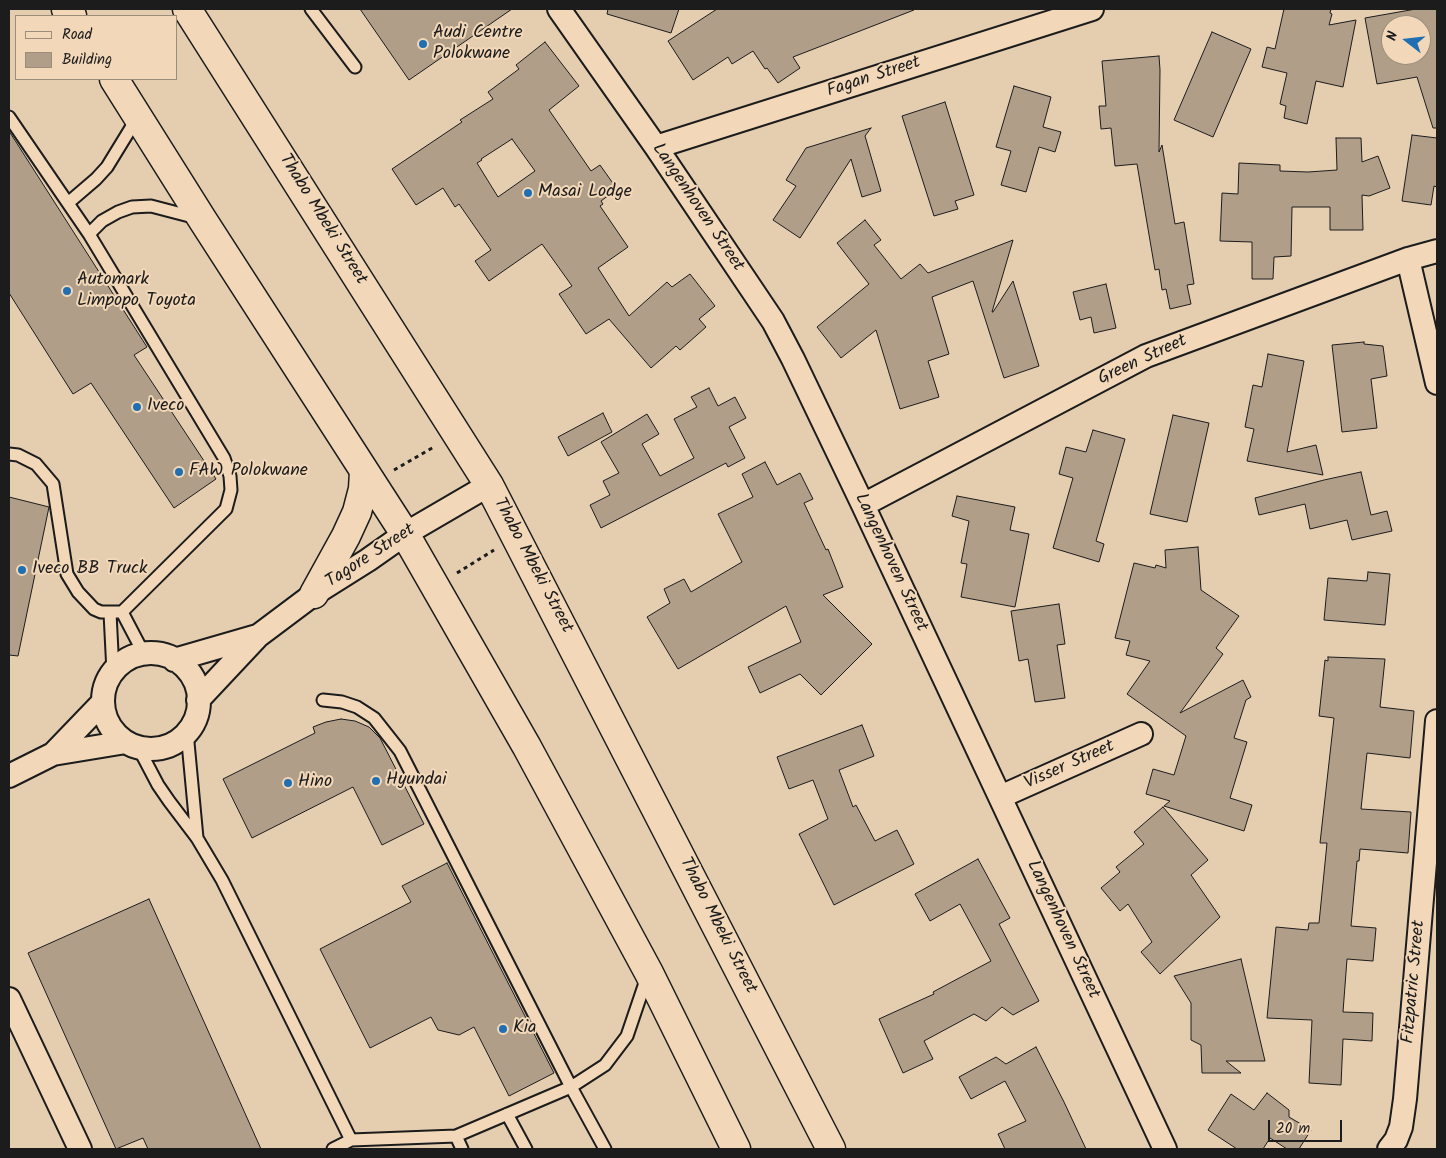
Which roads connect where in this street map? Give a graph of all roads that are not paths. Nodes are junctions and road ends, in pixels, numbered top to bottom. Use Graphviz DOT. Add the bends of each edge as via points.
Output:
graph roads {
  1 [pos="187,9"];
  2 [pos="311,9"];
  3 [pos="559,9"];
  4 [pos="1092,9"];
  5 [pos="355,67"];
  6 [pos="115,80"];
  7 [pos="9,116"];
  8 [pos="138,117"];
  9 [pos="656,147"];
  10 [pos="68,203"];
  11 [pos="202,219"];
  12 [pos="89,234"];
  13 [pos="1437,251"];
  14 [pos="1408,259"];
  15 [pos="1437,382"];
  16 [pos="9,454"];
  17 [pos="368,477"];
  18 [pos="489,485"];
  19 [pos="863,505"];
  20 [pos="405,534"];
  21 [pos="314,594"];
  22 [pos="122,612"];
  23 [pos="110,613"];
  24 [pos="258,636"];
  25 [pos="144,654"];
  26 [pos="174,660"];
  27 [pos="113,672"];
  28 [pos="198,700"];
  29 [pos="323,700"];
  30 [pos="103,702"];
  31 [pos="1437,722"];
  32 [pos="187,732"];
  33 [pos="1141,734"];
  34 [pos="132,745"];
  35 [pos="53,754"];
  36 [pos="9,776"];
  37 [pos="1000,798"];
  38 [pos="197,838"];
  39 [pos="649,973"];
  40 [pos="9,999"];
  41 [pos="571,1087"];
  42 [pos="507,1114"];
  43 [pos="456,1136"];
  44 [pos="351,1140"];
  45 [pos="80,1149"];
  46 [pos="334,1149"];
  47 [pos="462,1149"];
  48 [pos="526,1149"];
  49 [pos="605,1149"];
  50 [pos="736,1149"];
  51 [pos="831,1149"];
  52 [pos="1165,1149"];
  53 [pos="1389,1149"];
  1 -- 18 [label="main road, Thabo Mbeki Street"];
  2 -- 5 [label="lane"];
  3 -- 9 [label="street, Langenhoven Street"];
  4 -- 9 [label="street, Fagan Street"];
  6 -- 8 [label="main road"];
  7 -- 10 [label="lane"];
  8 -- 10 [label="lane" via="108,167"];
  8 -- 11 [label="main road"];
  9 -- 19 [label="street, Langenhoven Street" via="773,321"];
  10 -- 12 [label="lane"];
  11 -- 12 [label="lane" via="151,206 132,207 102,221"];
  11 -- 17 [label="main road"];
  12 -- 22 [label="lane" via="224,458 231,483 226,509"];
  13 -- 14 [label="street, Green Street"];
  14 -- 15 [label="street"];
  14 -- 19 [label="street, Green Street" via="1146,356"];
  16 -- 23 [label="lane" via="36,464 53,484 68,574 78,592 94,609"];
  17 -- 20 [label="main road"];
  17 -- 21 [label="main road" via="346,536"];
  18 -- 20 [label="street, Tagore Street"];
  18 -- 51 [label="main road, Thabo Mbeki Street"];
  19 -- 37 [label="street, Langenhoven Street"];
  20 -- 21 [label="street, Tagore Street"];
  20 -- 39 [label="main road" via="527,747"];
  21 -- 24 [label="street, Tagore Street"];
  22 -- 23 [label="lane"];
  22 -- 25 [label="lane"];
  23 -- 27 [label="lane"];
  24 -- 26 [label="street, Tagore Street"];
  24 -- 28 [label="street, Tagore Street"];
  25 -- 26 [label="street, Tagore Street"];
  25 -- 27 [label="street" via="126,660"];
  26 -- 28 [label="street, Tagore Street" via="192,677"];
  27 -- 30 [label="street" via="105,686"];
  28 -- 32 [label="street, Tagore Street" via="195,717"];
  29 -- 41 [label="lane" via="358,707 374,718 400,751"];
  30 -- 34 [label="street" via="109,725 116,735"];
  30 -- 35 [label="street"];
  31 -- 53 [label="street, Fitzpatric Street" via="1406,1099 1401,1128"];
  32 -- 34 [label="street" via="165,747 151,749"];
  32 -- 38 [label="lane"];
  33 -- 37 [label="street, Visser Street"];
  34 -- 35 [label="street"];
  34 -- 38 [label="lane"];
  35 -- 36 [label="street"];
  37 -- 52 [label="street, Langenhoven Street"];
  38 -- 44 [label="lane" via="222,880"];
  39 -- 41 [label="lane" via="626,1036 605,1064"];
  39 -- 50 [label="main road"];
  40 -- 45 [label="street"];
  41 -- 42 [label="lane"];
  41 -- 49 [label="lane"];
  42 -- 43 [label="lane"];
  42 -- 48 [label="lane"];
  43 -- 44 [label="lane"];
  43 -- 47 [label="lane"];
  44 -- 46 [label="lane"];
}
